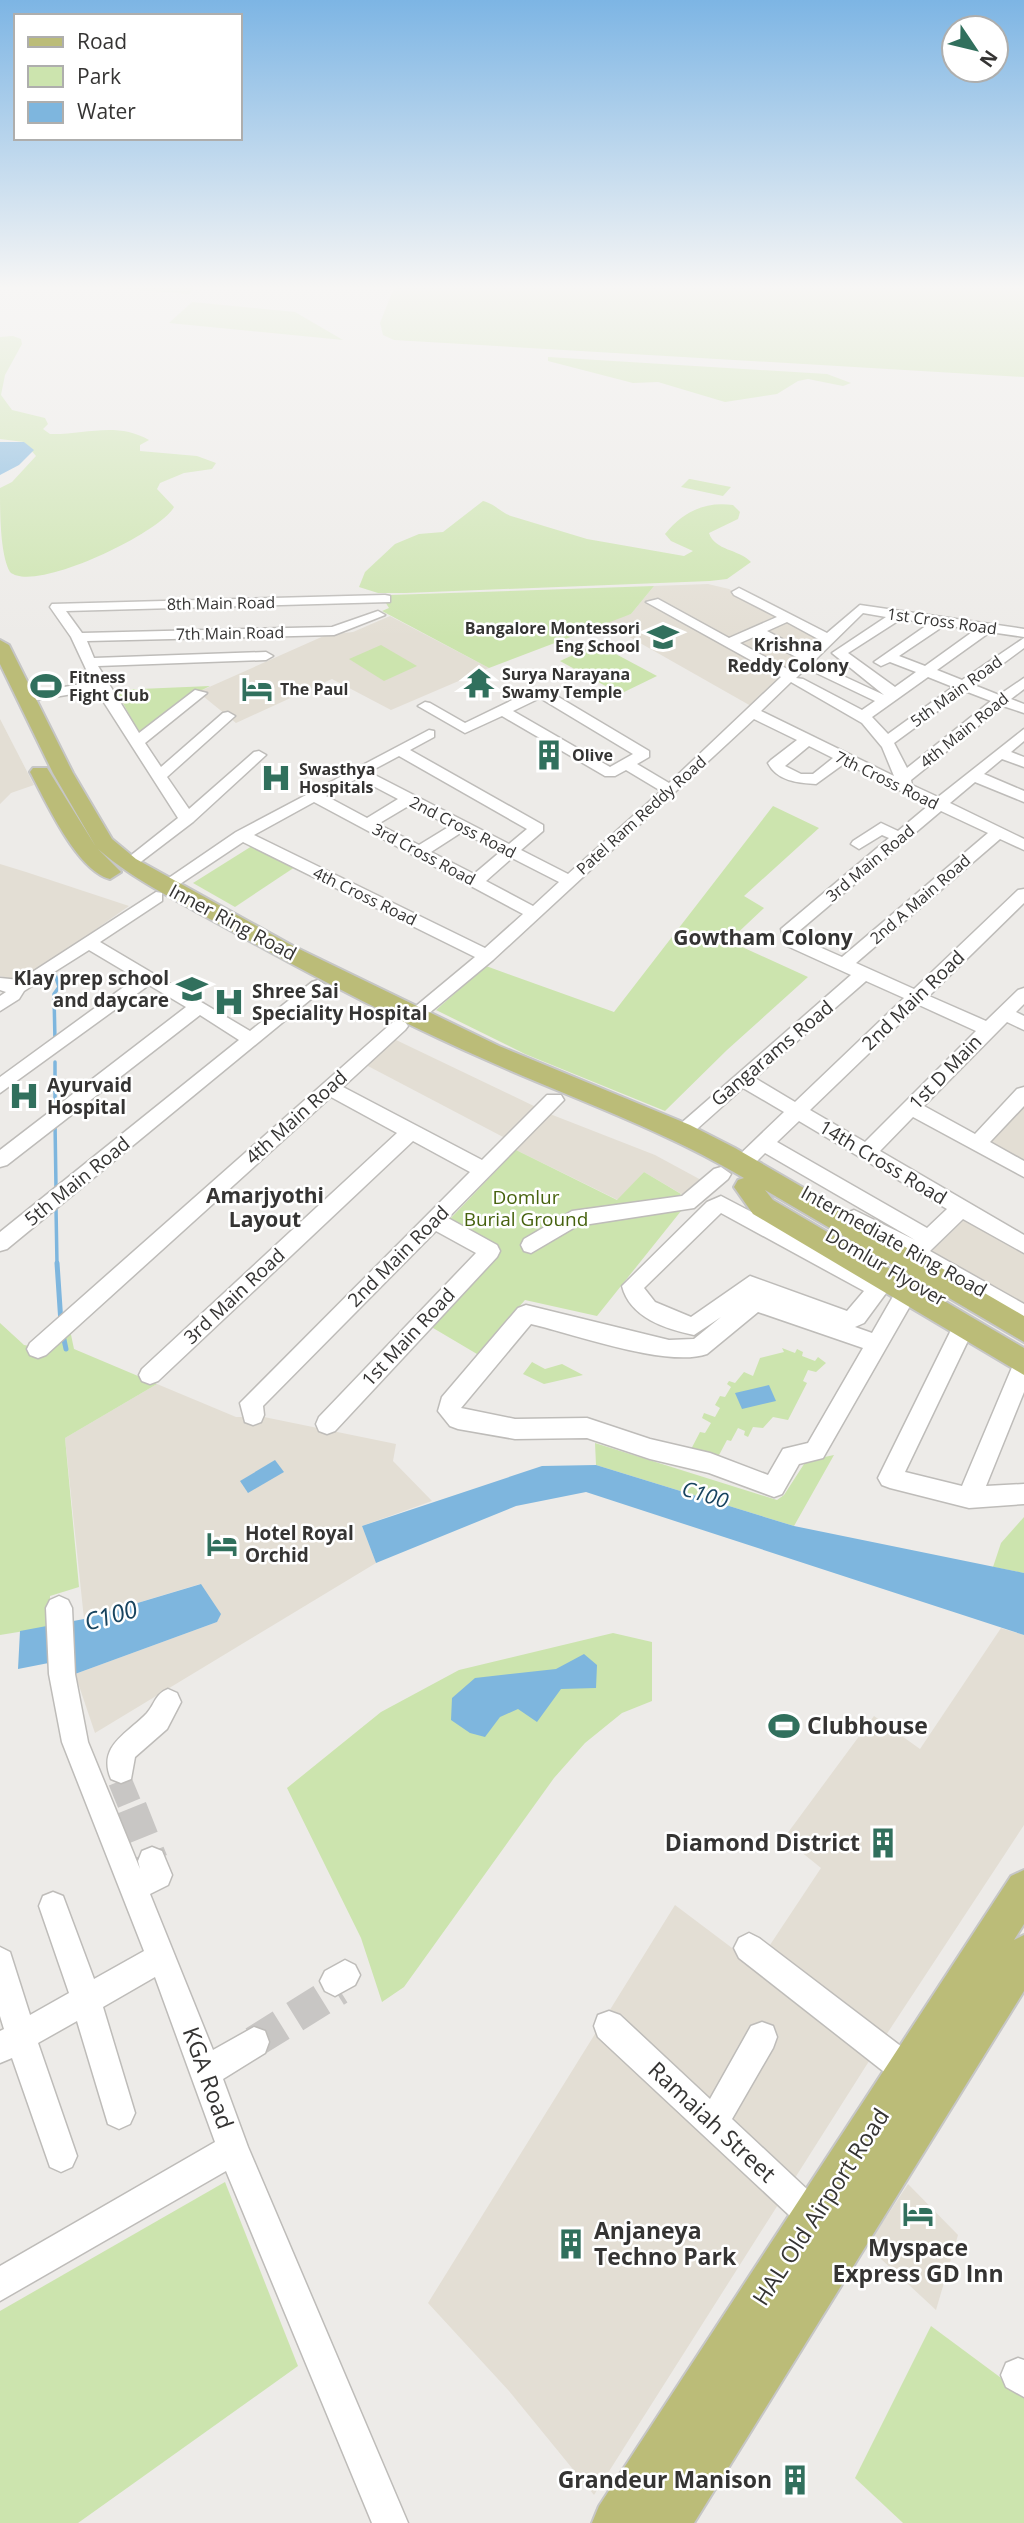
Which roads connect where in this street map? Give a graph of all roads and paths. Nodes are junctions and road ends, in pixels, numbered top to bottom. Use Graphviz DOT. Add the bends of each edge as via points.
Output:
graph roads {
  1 [pos="739,592"];
  2 [pos="385,599"];
  3 [pos="653,602"];
  4 [pos="232,603"];
  5 [pos="860,609"];
  6 [pos="378,615"];
  7 [pos="788,617"];
  8 [pos="987,628"];
  9 [pos="757,631"];
  10 [pos="228,632"];
  11 [pos="1024,633"];
  12 [pos="78,638"];
  13 [pos="829,639"];
  14 [pos="1024,642"];
  15 [pos="729,643"];
  16 [pos="886,643"];
  17 [pos="0,645"];
  18 [pos="266,656"];
  19 [pos="224,657"];
  20 [pos="811,662"];
  21 [pos="91,663"];
  22 [pos="922,675"];
  23 [pos="794,679"];
  24 [pos="1024,682"];
  25 [pos="100,685"];
  26 [pos="0,686"];
  27 [pos="964,686"];
  28 [pos="200,693"];
  29 [pos="890,697"];
  30 [pos="25,698"];
  31 [pos="1000,700"];
  32 [pos="425,706"];
  33 [pos="1024,709"];
  34 [pos="502,710"];
  35 [pos="751,712"];
  36 [pos="865,715"];
  37 [pos="228,716"];
  38 [pos="1024,733"];
  39 [pos="429,734"];
  40 [pos="807,740"];
  41 [pos="137,741"];
  42 [pos="887,741"];
  43 [pos="399,750"];
  44 [pos="1000,753"];
  45 [pos="259,755"];
  46 [pos="842,758"];
  47 [pos="1024,762"];
  48 [pos="626,764"];
  49 [pos="357,772"];
  50 [pos="973,775"];
  51 [pos="159,776"];
  52 [pos="905,784"];
  53 [pos="670,789"];
  54 [pos="314,796"];
  55 [pos="1024,797"];
  56 [pos="409,799"];
  57 [pos="939,805"];
  58 [pos="187,819"];
  59 [pos="367,824"];
  60 [pos="462,826"];
  61 [pos="998,833"];
  62 [pos="243,835"];
  63 [pos="900,838"];
  64 [pos="859,844"];
  65 [pos="1024,845"];
  66 [pos="419,852"];
  67 [pos="511,852"];
  68 [pos="128,864"];
  69 [pos="569,881"];
  70 [pos="475,882"];
  71 [pos="160,891"];
  72 [pos="1024,894"];
  73 [pos="534,913"];
  74 [pos="87,942"];
  75 [pos="487,956"];
  76 [pos="843,965"];
  77 [pos="863,974"];
  78 [pos="149,977"];
  79 [pos="318,986"];
  80 [pos="6,993"];
  81 [pos="1024,994"];
  82 [pos="916,997"];
  83 [pos="199,1006"];
  84 [pos="1004,1013"];
  85 [pos="407,1021"];
  86 [pos="1024,1024"];
  87 [pos="988,1029"];
  88 [pos="251,1040"];
  89 [pos="742,1079"];
  90 [pos="0,1086"];
  91 [pos="329,1088"];
  92 [pos="1024,1094"];
  93 [pos="554,1100"];
  94 [pos="911,1107"];
  95 [pos="797,1111"];
  96 [pos="411,1131"];
  97 [pos="681,1132"];
  98 [pos="763,1143"];
  99 [pos="977,1144"];
  100 [pos="867,1152"];
  101 [pos="0,1160"];
  102 [pos="484,1170"];
  103 [pos="1024,1170"];
  104 [pos="742,1175"];
  105 [pos="961,1208"];
  106 [pos="434,1220"];
  107 [pos="0,1243"];
  108 [pos="531,1245"];
  109 [pos="922,1245"];
  110 [pos="1024,1245"];
  111 [pos="889,1286"];
  112 [pos="1024,1314"];
  113 [pos="981,1321"];
  114 [pos="1024,1330"];
  115 [pos="878,1344"];
  116 [pos="38,1349"];
  117 [pos="1024,1349"];
  118 [pos="1024,1364"];
  119 [pos="150,1375"];
  120 [pos="253,1415"];
  121 [pos="327,1424"];
  122 [pos="1024,1494"];
  123 [pos="969,1498"];
  124 [pos="59,1616"];
  125 [pos="168,1702"];
  126 [pos="113,1782"];
  127 [pos="152,1861"];
  128 [pos="133,1887"];
  129 [pos="1024,1889"];
  130 [pos="53,1906"];
  131 [pos="749,1948"];
  132 [pos="1024,1955"];
  133 [pos="162,1957"];
  134 [pos="0,1962"];
  135 [pos="86,1999"];
  136 [pos="609,2026"];
  137 [pos="252,2037"];
  138 [pos="762,2037"];
  139 [pos="10,2043"];
  140 [pos="894,2061"];
  141 [pos="204,2066"];
  142 [pos="119,2113"];
  143 [pos="713,2123"];
  144 [pos="233,2149"];
  145 [pos="61,2156"];
  146 [pos="815,2218"];
  147 [pos="0,2284"];
  148 [pos="390,2523"];
  149 [pos="616,2523"];
  150 [pos="667,2523"];
  1 -- 7 [label="street"];
  2 -- 4 [label="street, 8th Main Road"];
  3 -- 15 [label="street"];
  4 -- 10 [label="street"];
  4 -- 12 [label="street, 8th Main Road" via="57,607"];
  5 -- 13 [label="street, Patel Ram Reddy Road"];
  5 -- 16 [label="street, 1st Cross Road"];
  6 -- 10 [label="street, 7th Main Road" via="334,631"];
  7 -- 9 [label="street"];
  7 -- 13 [label="street"];
  8 -- 11 [label="street, 1st Cross Road"];
  8 -- 16 [label="street, 1st Cross Road"];
  8 -- 22 [label="street"];
  9 -- 15 [label="street"];
  9 -- 20 [label="street"];
  10 -- 12 [label="street, 7th Main Road"];
  10 -- 19 [label="street"];
  12 -- 21 [label="street"];
  13 -- 20 [label="street, Patel Ram Reddy Road"];
  14 -- 27 [label="street, 5th Main Road"];
  15 -- 23 [label="street"];
  16 -- 22 [label="street"];
  16 -- 29 [label="street"];
  17 -- 30 [label="main road, Inner Ring Road"];
  18 -- 19 [label="street"];
  19 -- 21 [label="street"];
  20 -- 23 [label="street, Patel Ram Reddy Road"];
  20 -- 29 [label="street"];
  21 -- 25 [label="street"];
  22 -- 27 [label="street"];
  22 -- 29 [label="street"];
  23 -- 35 [label="street, Patel Ram Reddy Road"];
  23 -- 36 [label="street"];
  24 -- 31 [label="street, 4th Main Road"];
  25 -- 30 [label="street"];
  25 -- 41 [label="street"];
  26 -- 71 [label="main road, Inner Ring Road" via="76,837 92,858 113,874"];
  27 -- 31 [label="street"];
  27 -- 42 [label="street, 5th Main Road"];
  28 -- 41 [label="street"];
  29 -- 36 [label="street"];
  30 -- 68 [label="main road, Inner Ring Road" via="104,843"];
  31 -- 33 [label="street"];
  31 -- 52 [label="street, 4th Main Road"];
  32 -- 34 [label="street" via="465,729"];
  34 -- 48 [label="street" via="610,773"];
  34 -- 48 [label="street" via="540,692 644,754"];
  35 -- 40 [label="street, 7th Cross Road"];
  35 -- 53 [label="street, Patel Ram Reddy Road"];
  36 -- 42 [label="street"];
  37 -- 51 [label="street"];
  38 -- 44 [label="street, 3rd Main Road"];
  39 -- 43 [label="street"];
  40 -- 46 [label="street, 7th Cross Road"];
  40 -- 46 [label="street" via="776,764 779,769 798,778 816,779"];
  41 -- 51 [label="street"];
  42 -- 52 [label="street"];
  43 -- 49 [label="street"];
  43 -- 67 [label="street" via="537,828"];
  44 -- 47 [label="street"];
  44 -- 50 [label="street, 3rd Main Road"];
  45 -- 58 [label="street"];
  46 -- 52 [label="street, 7th Cross Road"];
  48 -- 53 [label="street"];
  49 -- 54 [label="street"];
  49 -- 56 [label="street, 2nd Cross Road"];
  50 -- 55 [label="street"];
  50 -- 57 [label="street, 3rd Main Road"];
  51 -- 58 [label="street"];
  52 -- 57 [label="street, 7th Cross Road"];
  53 -- 69 [label="street, Patel Ram Reddy Road"];
  54 -- 59 [label="street, 3rd Cross Road"];
  54 -- 62 [label="street"];
  56 -- 59 [label="street"];
  56 -- 60 [label="street, 2nd Cross Road"];
  57 -- 61 [label="street, 7th Cross Road"];
  57 -- 63 [label="street, 3rd Main Road"];
  58 -- 68 [label="street"];
  59 -- 66 [label="street, 3rd Cross Road"];
  60 -- 66 [label="street"];
  60 -- 67 [label="street, 2nd Cross Road"];
  61 -- 65 [label="street, 7th Cross Road"];
  61 -- 76 [label="street, 2nd A Main Road"];
  62 -- 71 [label="street"];
  62 -- 75 [label="street, 4th Cross Road"];
  63 -- 64 [label="street" via="881,828"];
  63 -- 76 [label="street, 3rd Main Road" via="790,929 791,941"];
  66 -- 70 [label="street, 3rd Cross Road"];
  67 -- 69 [label="street, 2nd Cross Road"];
  67 -- 70 [label="street"];
  68 -- 71 [label="main road, Inner Ring Road"];
  69 -- 73 [label="street, Patel Ram Reddy Road"];
  70 -- 73 [label="street, 3rd Cross Road"];
  71 -- 74 [label="street"];
  71 -- 79 [label="main road, Inner Ring Road"];
  71 -- 85 [label="main road, Inner Ring Road" via="285,951"];
  72 -- 82 [label="street, 2nd Main Road"];
  73 -- 75 [label="street, Patel Ram Reddy Road"];
  74 -- 78 [label="street"];
  74 -- 80 [label="street" via="44,971 30,987"];
  75 -- 85 [label="street, Patel Ram Reddy Road"];
  76 -- 77 [label="street"];
  77 -- 82 [label="street"];
  77 -- 89 [label="street, Gangarams Road"];
  78 -- 83 [label="street"];
  78 -- 90 [label="street"];
  79 -- 85 [label="main road, Inner Ring Road"];
  79 -- 88 [label="street, 5th Main Road"];
  81 -- 84 [label="street, 1st D Main"];
  82 -- 87 [label="street"];
  82 -- 95 [label="street, 2nd Main Road"];
  83 -- 88 [label="street"];
  83 -- 101 [label="street"];
  84 -- 86 [label="street"];
  84 -- 87 [label="street, 1st D Main"];
  85 -- 91 [label="street, 4th Main Road"];
  85 -- 93 [label="main road, Inner Ring Road"];
  85 -- 97 [label="main road, Inner Ring Road"];
  87 -- 94 [label="street, 1st D Main"];
  88 -- 107 [label="street, 5th Main Road"];
  89 -- 95 [label="street, 14th Cross Road"];
  89 -- 97 [label="street, Gangarams Road"];
  91 -- 96 [label="street"];
  91 -- 116 [label="street, 4th Main Road"];
  92 -- 99 [label="street"];
  93 -- 102 [label="street, 2nd Main Road"];
  93 -- 104 [label="main road, Inner Ring Road"];
  94 -- 99 [label="street"];
  94 -- 100 [label="street, 1st D Main"];
  95 -- 98 [label="street, 2nd Main Road"];
  95 -- 100 [label="street, 14th Cross Road"];
  96 -- 102 [label="street"];
  96 -- 119 [label="street, 3rd Main Road"];
  97 -- 104 [label="main road, Inner Ring Road"];
  98 -- 104 [label="street, 2nd Main Road"];
  98 -- 109 [label="street"];
  99 -- 103 [label="street"];
  100 -- 105 [label="street, 14th Cross Road"];
  102 -- 106 [label="street, 2nd Main Road"];
  104 -- 108 [label="street, 2nd Main Road" via="687,1203 572,1219"];
  104 -- 109 [label="street, Intermediate Ring Road" via="783,1180"];
  104 -- 111 [label="main road" via="763,1207"];
  104 -- 113 [label="main road, Domlur Flyover"];
  105 -- 109 [label="street"];
  105 -- 110 [label="street, 14th Cross Road"];
  106 -- 120 [label="street, 2nd Main Road" via="251,1403"];
  106 -- 121 [label="street, 1st Main Road" via="490,1251"];
  109 -- 112 [label="street, Intermediate Ring Road"];
  111 -- 111 [label="street" via="849,1321 750,1284 694,1326 639,1303 633,1294 633,1286 721,1204"];
  111 -- 113 [label="main road"];
  111 -- 115 [label="street"];
  113 -- 114 [label="main road, Domlur Flyover"];
  113 -- 117 [label="main road, Domlur Flyover"];
  113 -- 118 [label="main road"];
  113 -- 123 [label="street" via="890,1478"];
  115 -- 115 [label="street" via="755,1303 699,1349 669,1349 526,1314 449,1411 458,1419 515,1429 587,1427 774,1487 791,1455 816,1451"];
  118 -- 123 [label="street"];
  122 -- 123 [label="street"];
  124 -- 126 [label="street, KGA Road" via="62,1674 75,1742"];
  125 -- 126 [label="street" via="158,1721 125,1747"];
  126 -- 128 [label="street, KGA Road"];
  127 -- 128 [label="street" via="158,1875"];
  128 -- 133 [label="street, KGA Road"];
  129 -- 140 [label="main road, HAL Old Airport Road"];
  130 -- 135 [label="street"];
  131 -- 140 [label="street"];
  132 -- 150 [label="main road, HAL Old Airport Road"];
  133 -- 135 [label="street"];
  133 -- 141 [label="street, KGA Road"];
  134 -- 139 [label="street"];
  135 -- 139 [label="street"];
  135 -- 142 [label="street"];
  136 -- 143 [label="street, Ramaiah Street"];
  137 -- 141 [label="street"];
  138 -- 143 [label="street"];
  139 -- 145 [label="street"];
  140 -- 146 [label="main road, HAL Old Airport Road"];
  141 -- 144 [label="street, KGA Road"];
  143 -- 146 [label="street, Ramaiah Street"];
  144 -- 147 [label="street"];
  144 -- 148 [label="street, KGA Road"];
  146 -- 149 [label="main road, HAL Old Airport Road"];
}
